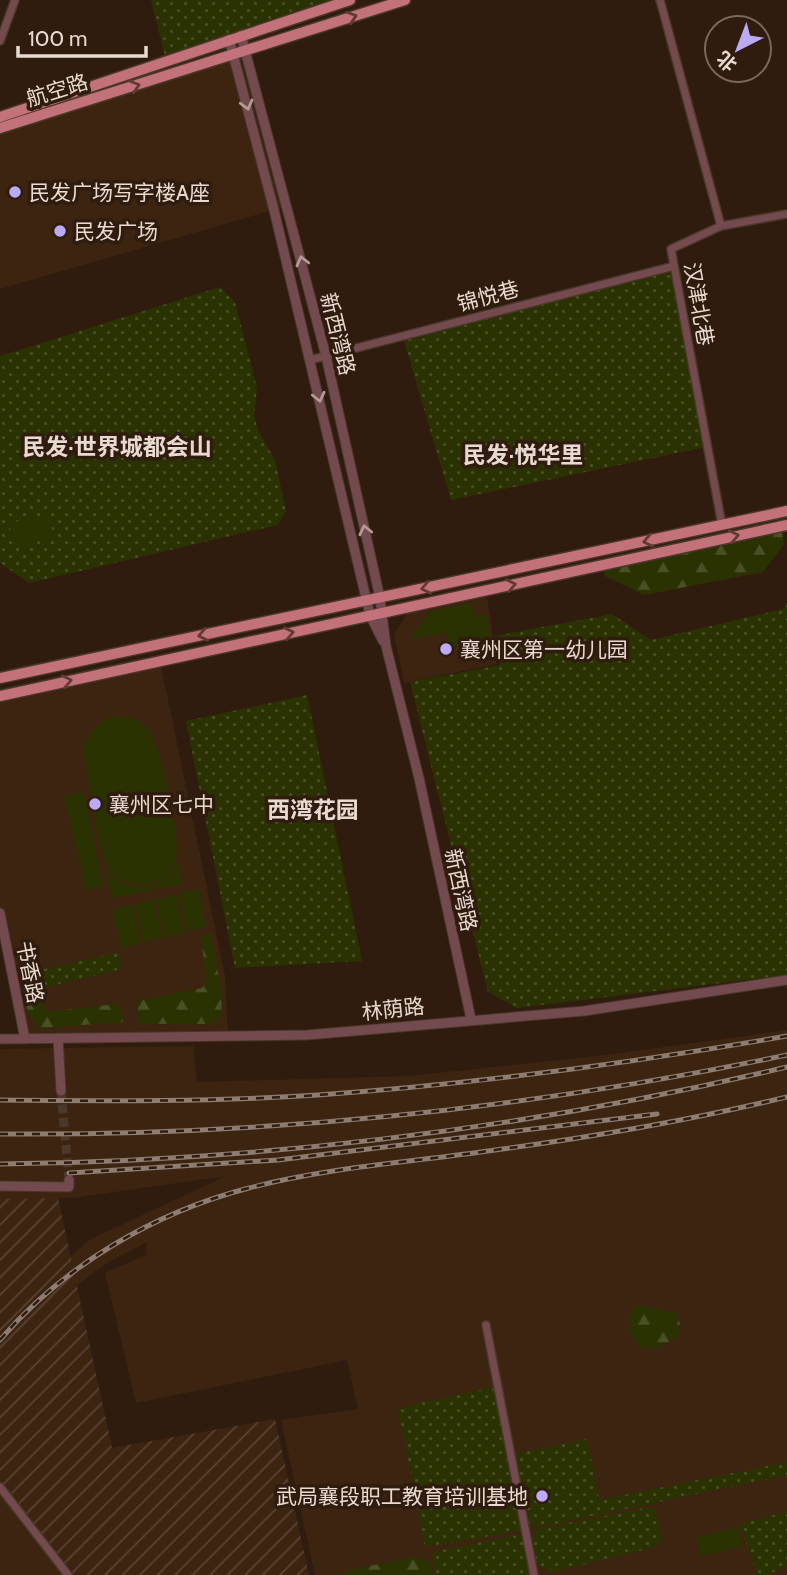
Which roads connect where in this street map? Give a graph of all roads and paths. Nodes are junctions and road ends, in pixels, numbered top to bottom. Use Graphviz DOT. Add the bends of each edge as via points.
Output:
graph roads {
  1 [pos="15,0"];
  2 [pos="350,0"];
  3 [pos="405,0"];
  4 [pos="660,0"];
  5 [pos="241,34"];
  6 [pos="229,38"];
  7 [pos="0,41"];
  8 [pos="246,52"];
  9 [pos="234,55"];
  10 [pos="0,117"];
  11 [pos="0,128"];
  12 [pos="787,214"];
  13 [pos="721,226"];
  14 [pos="674,266"];
  15 [pos="326,356"];
  16 [pos="310,360"];
  17 [pos="787,511"];
  18 [pos="722,525"];
  19 [pos="787,525"];
  20 [pos="380,598"];
  21 [pos="367,600"];
  22 [pos="383,613"];
  23 [pos="370,615"];
  24 [pos="386,646"];
  25 [pos="0,678"];
  26 [pos="0,696"];
  27 [pos="0,913"];
  28 [pos="787,980"];
  29 [pos="471,1019"];
  30 [pos="58,1038"];
  31 [pos="0,1039"];
  32 [pos="25,1039"];
  33 [pos="61,1091"];
  34 [pos="68,1180"];
  35 [pos="0,1186"];
  36 [pos="486,1325"];
  37 [pos="0,1487"];
  38 [pos="68,1575"];
  39 [pos="534,1575"];
  1 -- 7 [label="street"];
  2 -- 5 [label="main road, 航空路"];
  8 -- 3 [label="main road, 航空路, one-way"];
  4 -- 13 [label="street"];
  5 -- 6 [label="main road, 航空路"];
  5 -- 8 [label="street, 新西湾路"];
  6 -- 9 [label="street, 新西湾路"];
  6 -- 10 [label="main road, 航空路"];
  8 -- 9 [label="main road, 航空路"];
  15 -- 8 [label="street, 新西湾路, one-way"];
  11 -- 9 [label="main road, 航空路, one-way"];
  9 -- 16 [label="street, 新西湾路, one-way"];
  12 -- 13 [label="street"];
  13 -- 14 [label="street, 汉津北巷" via="671,249"];
  14 -- 15 [label="street, 锦悦巷"];
  14 -- 18 [label="street, 汉津北巷"];
  15 -- 16 [label="street, 锦悦巷"];
  20 -- 15 [label="street, 新西湾路, one-way"];
  16 -- 21 [label="street, 新西湾路, one-way"];
  17 -- 18 [label="main road"];
  18 -- 20 [label="main road, one-way"];
  22 -- 19 [label="main road, one-way"];
  20 -- 21 [label="main road"];
  20 -- 22 [label="street, 新西湾路"];
  21 -- 23 [label="street, 新西湾路"];
  21 -- 25 [label="main road, one-way"];
  22 -- 23 [label="main road"];
  22 -- 24 [label="street, 新西湾路"];
  23 -- 24 [label="street, 新西湾路"];
  26 -- 23 [label="main road, one-way"];
  24 -- 29 [label="street, 新西湾路"];
  27 -- 32 [label="street, 书香路"];
  28 -- 29 [label="street, 林荫路" via="583,1011"];
  29 -- 30 [label="street, 林荫路" via="307,1035"];
  30 -- 32 [label="street, 林荫路"];
  30 -- 33 [label="street"];
  31 -- 32 [label="street, 林荫路"];
  34 -- 35 [label="street" via="69,1187"];
  36 -- 39 [label="street"];
  37 -- 38 [label="street"];
}
